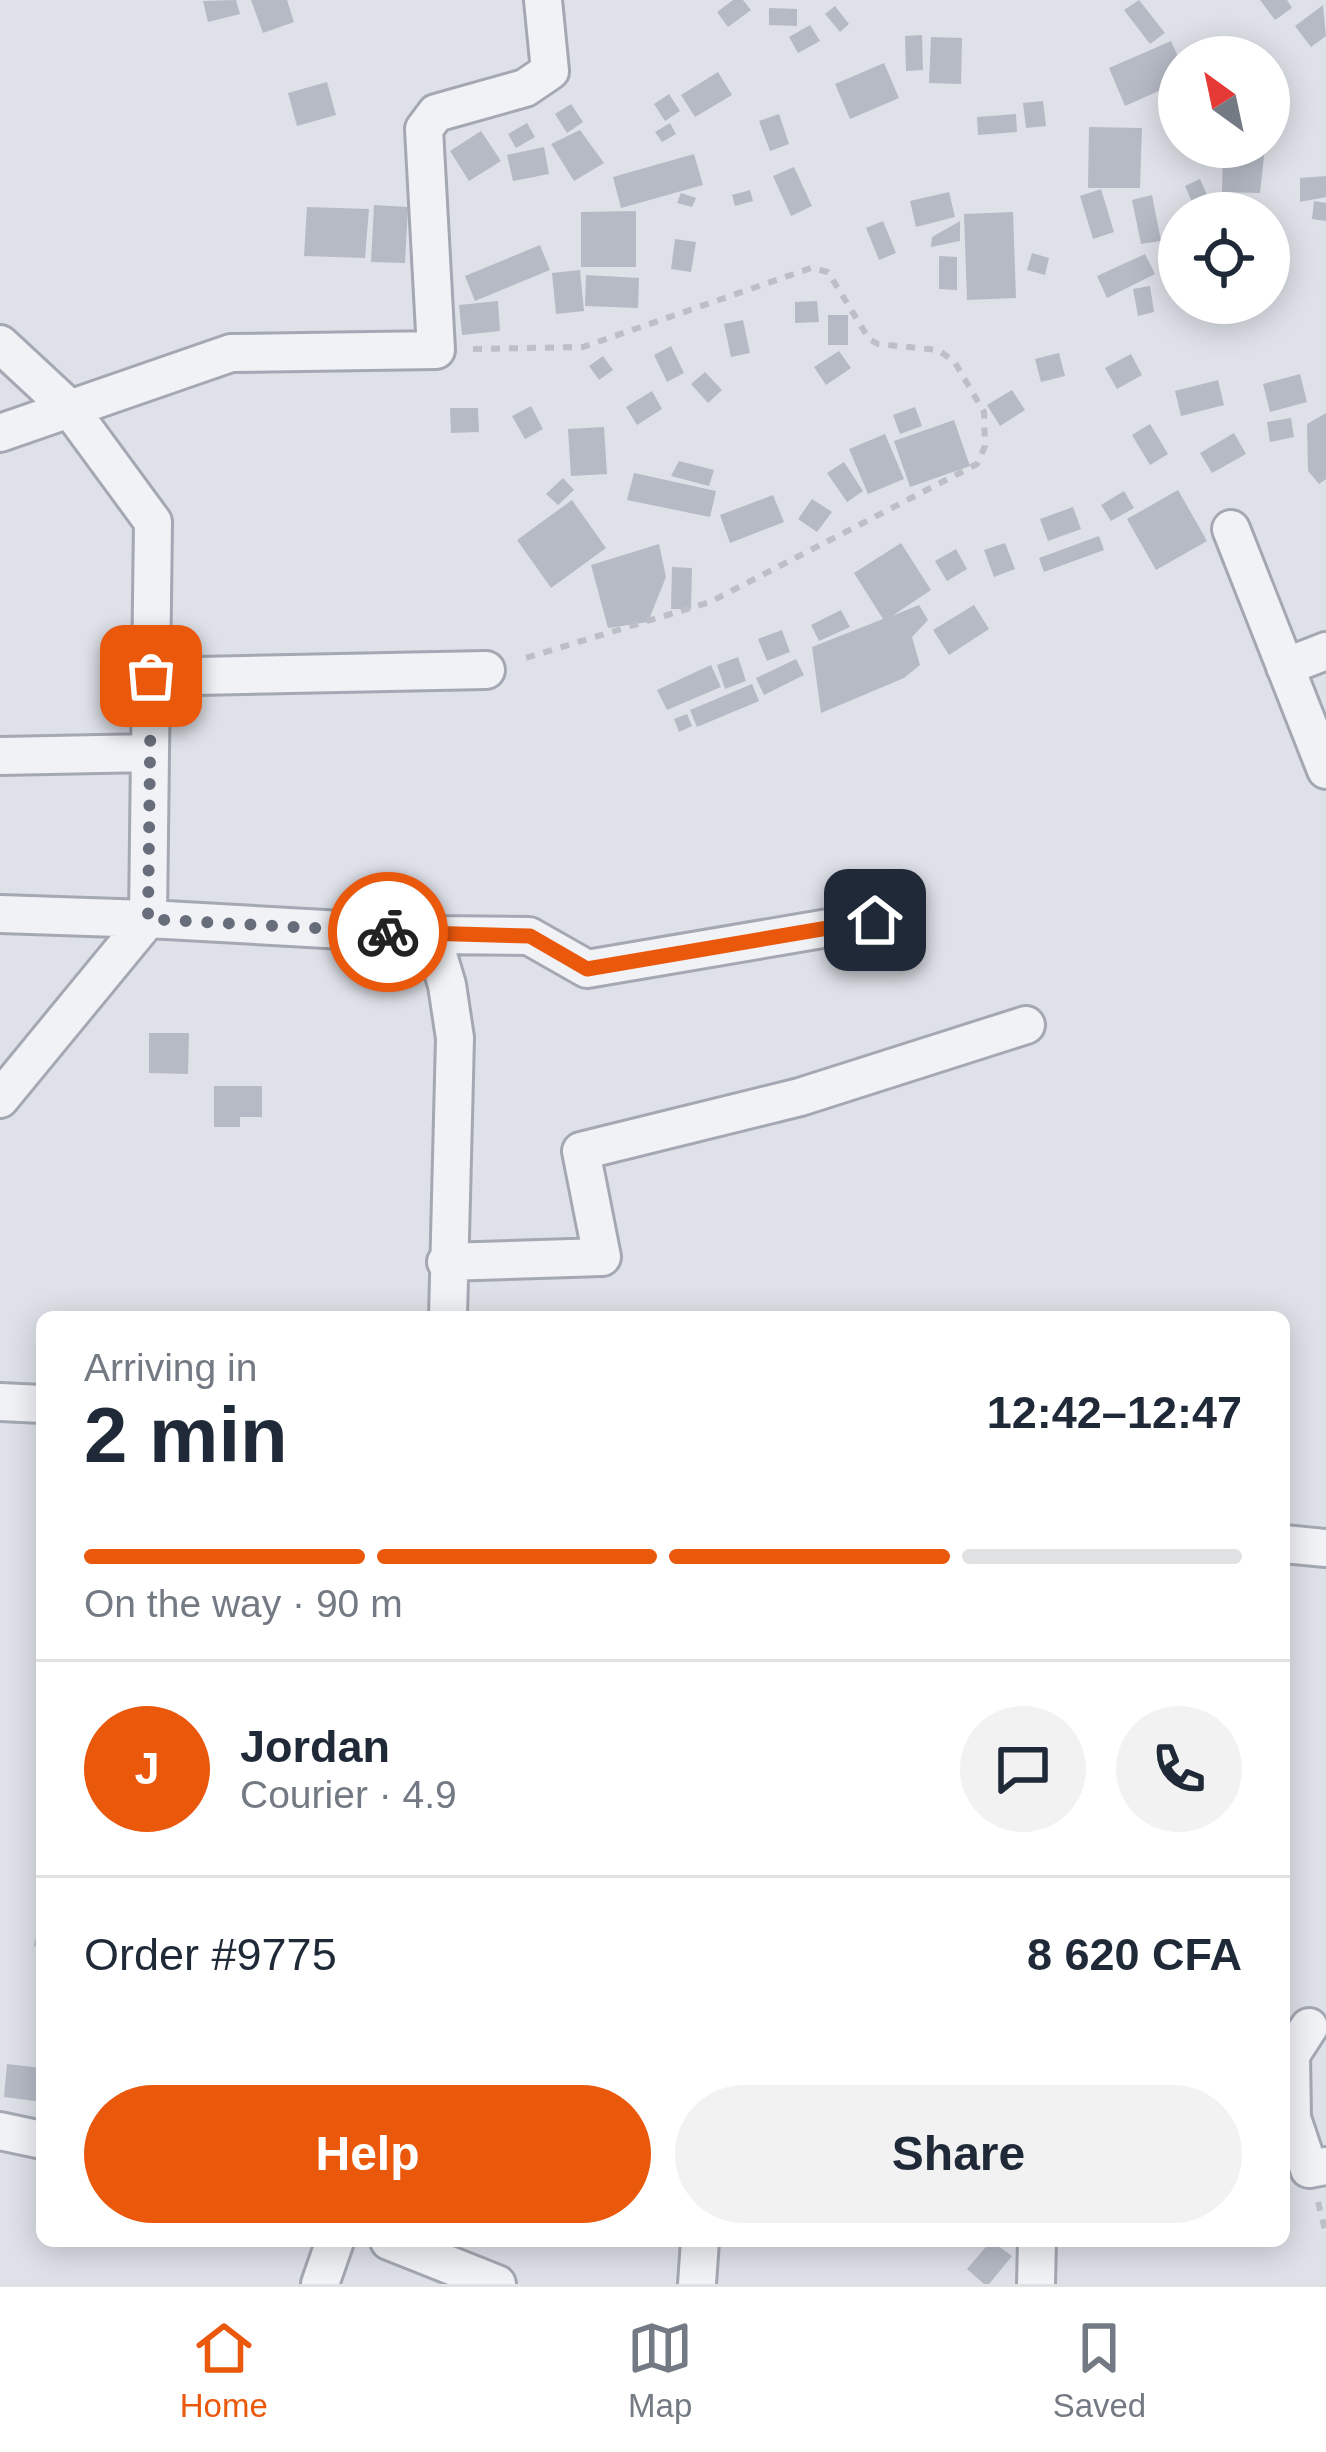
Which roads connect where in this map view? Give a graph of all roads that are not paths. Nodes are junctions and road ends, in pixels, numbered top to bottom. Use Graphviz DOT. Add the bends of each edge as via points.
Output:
graph roads {
  1 [pos="543,0"];
  2 [pos="0,344"];
  3 [pos="70,409"];
  4 [pos="0,433"];
  5 [pos="1232,529"];
  6 [pos="1326,651"];
  7 [pos="1285,667"];
  8 [pos="486,670"];
  9 [pos="151,676"];
  10 [pos="150,753"];
  11 [pos="0,756"];
  12 [pos="1326,770"];
  13 [pos="0,914"];
  14 [pos="148,919"];
  15 [pos="875,920"];
  16 [pos="432,934"];
  17 [pos="1026,1025"];
  18 [pos="0,1099"];
  19 [pos="446,1262"];
  20 [pos="448,1311"];
  21 [pos="0,1402"];
  22 [pos="36,1404"];
  23 [pos="1290,1545"];
  24 [pos="1326,1548"];
  25 [pos="1309,2027"];
  26 [pos="0,2131"];
  27 [pos="36,2139"];
  28 [pos="1326,2166"];
  29 [pos="333,2247"];
  30 [pos="404,2247"];
  31 [pos="700,2247"];
  32 [pos="1037,2247"];
  33 [pos="320,2284"];
  34 [pos="497,2284"];
  35 [pos="697,2284"];
  36 [pos="1036,2284"];
  1 -- 3 [label="street" via="550,71 526,88 436,113 424,129 436,350 231,353"];
  2 -- 3 [label="street"];
  3 -- 4 [label="street"];
  3 -- 9 [label="street" via="153,522"];
  5 -- 7 [label="street"];
  6 -- 7 [label="street"];
  7 -- 12 [label="street"];
  8 -- 9 [label="street"];
  9 -- 10 [label="street"];
  10 -- 11 [label="street"];
  10 -- 14 [label="street"];
  13 -- 14 [label="street"];
  14 -- 16 [label="street"];
  14 -- 18 [label="street"];
  15 -- 16 [label="street" via="587,969 530,936"];
  16 -- 19 [label="street" via="455,1038"];
  17 -- 19 [label="street" via="800,1097 581,1151 602,1257"];
  19 -- 20 [label="street"];
  21 -- 22 [label="street"];
  23 -- 24 [label="street"];
  25 -- 28 [label="street" via="1291,2055 1292,2118 1309,2169"];
  26 -- 27 [label="street"];
  29 -- 33 [label="street"];
  30 -- 34 [label="street"];
  31 -- 35 [label="street"];
  32 -- 36 [label="street"];
}
